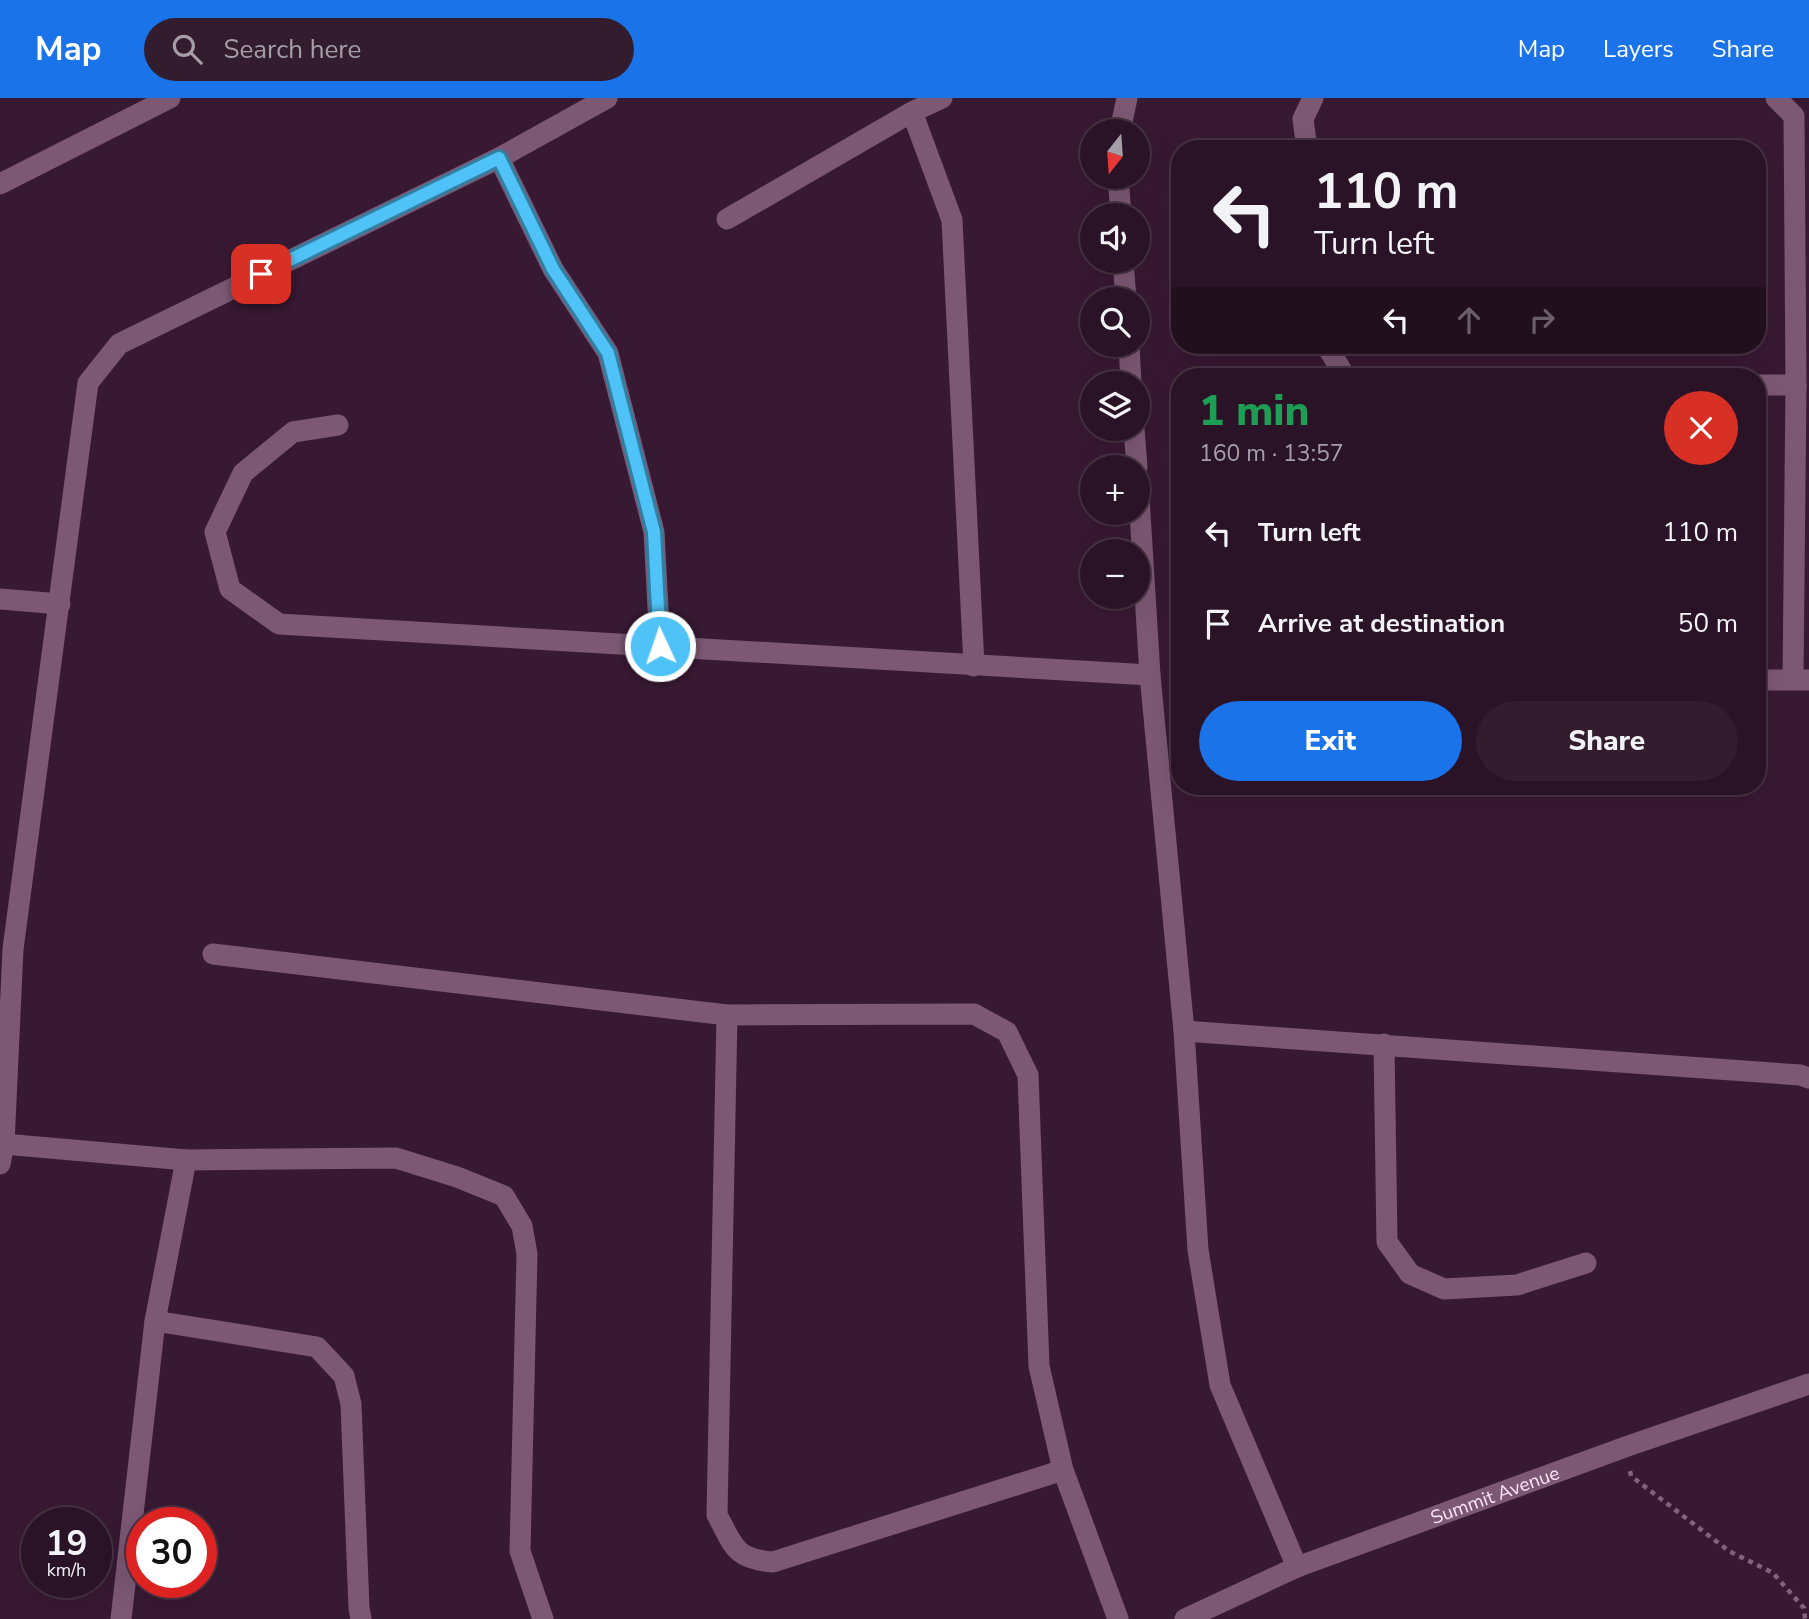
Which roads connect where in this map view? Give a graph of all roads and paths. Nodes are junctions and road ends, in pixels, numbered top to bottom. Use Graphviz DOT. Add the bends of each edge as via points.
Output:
graph roads {
  1 [pos="170,98"];
  2 [pos="607,98"];
  3 [pos="942,98"];
  4 [pos="1126,98"];
  5 [pos="1313,98"];
  6 [pos="1776,98"];
  7 [pos="912,112"];
  8 [pos="1122,119"];
  9 [pos="1306,140"];
  10 [pos="499,158"];
  11 [pos="0,184"];
  12 [pos="727,219"];
  13 [pos="1766,385"];
  14 [pos="1796,385"];
  15 [pos="338,425"];
  16 [pos="1141,525"];
  17 [pos="0,599"];
  18 [pos="60,604"];
  19 [pos="660,646"];
  20 [pos="974,666"];
  21 [pos="1150,675"];
  22 [pos="1801,679"];
  23 [pos="1766,680"];
  24 [pos="7,949"];
  25 [pos="213,954"];
  26 [pos="727,1015"];
  27 [pos="1184,1031"];
  28 [pos="1384,1044"];
  29 [pos="1809,1078"];
  30 [pos="2,1154"];
  31 [pos="186,1160"];
  32 [pos="1586,1263"];
  33 [pos="155,1321"];
  34 [pos="1809,1384"];
  35 [pos="1628,1446"];
  36 [pos="1063,1470"];
  37 [pos="1297,1567"];
  38 [pos="121,1619"];
  39 [pos="361,1619"];
  40 [pos="543,1619"];
  41 [pos="1118,1619"];
  42 [pos="1185,1619"];
  43 [pos="1805,1619"];
  1 -- 11 [label="street"];
  2 -- 10 [label="street"];
  3 -- 7 [label="street"];
  4 -- 8 [label="street"];
  5 -- 9 [label="street" via="1303,118"];
  6 -- 14 [label="street" via="1794,116"];
  7 -- 12 [label="street"];
  7 -- 20 [label="street" via="952,220"];
  10 -- 18 [label="street" via="119,344 88,383"];
  10 -- 19 [label="street" via="553,269 608,353 654,532"];
  13 -- 14 [label="street"];
  14 -- 22 [label="street"];
  15 -- 19 [label="street" via="293,432 243,473 215,532 230,589 279,624"];
  16 -- 21 [label="street"];
  17 -- 18 [label="street"];
  18 -- 24 [label="street"];
  19 -- 20 [label="street"];
  20 -- 21 [label="street"];
  21 -- 27 [label="street"];
  22 -- 23 [label="street"];
  24 -- 30 [label="street"];
  25 -- 26 [label="street"];
  26 -- 36 [label="street" via="974,1014 1007,1032 1028,1075 1039,1366"];
  26 -- 36 [label="street" via="717,1514 737,1552 755,1561 773,1562"];
  27 -- 28 [label="street"];
  27 -- 37 [label="street" via="1198,1250 1220,1385"];
  28 -- 29 [label="street"];
  28 -- 32 [label="street" via="1387,1242 1410,1274 1444,1289 1517,1284"];
  30 -- 31 [label="street"];
  31 -- 33 [label="street"];
  31 -- 40 [label="street" via="396,1157 504,1196 522,1226 527,1254 520,1551"];
  33 -- 38 [label="street"];
  33 -- 39 [label="street" via="317,1347 344,1376 351,1404"];
  34 -- 35 [label="street, Summit Avenue"];
  35 -- 37 [label="street, Summit Avenue"];
  35 -- 43 [label="path" via="1631,1476 1728,1551 1773,1573 1804,1608"];
  36 -- 41 [label="street"];
  37 -- 42 [label="street, Summit Avenue"];
}
